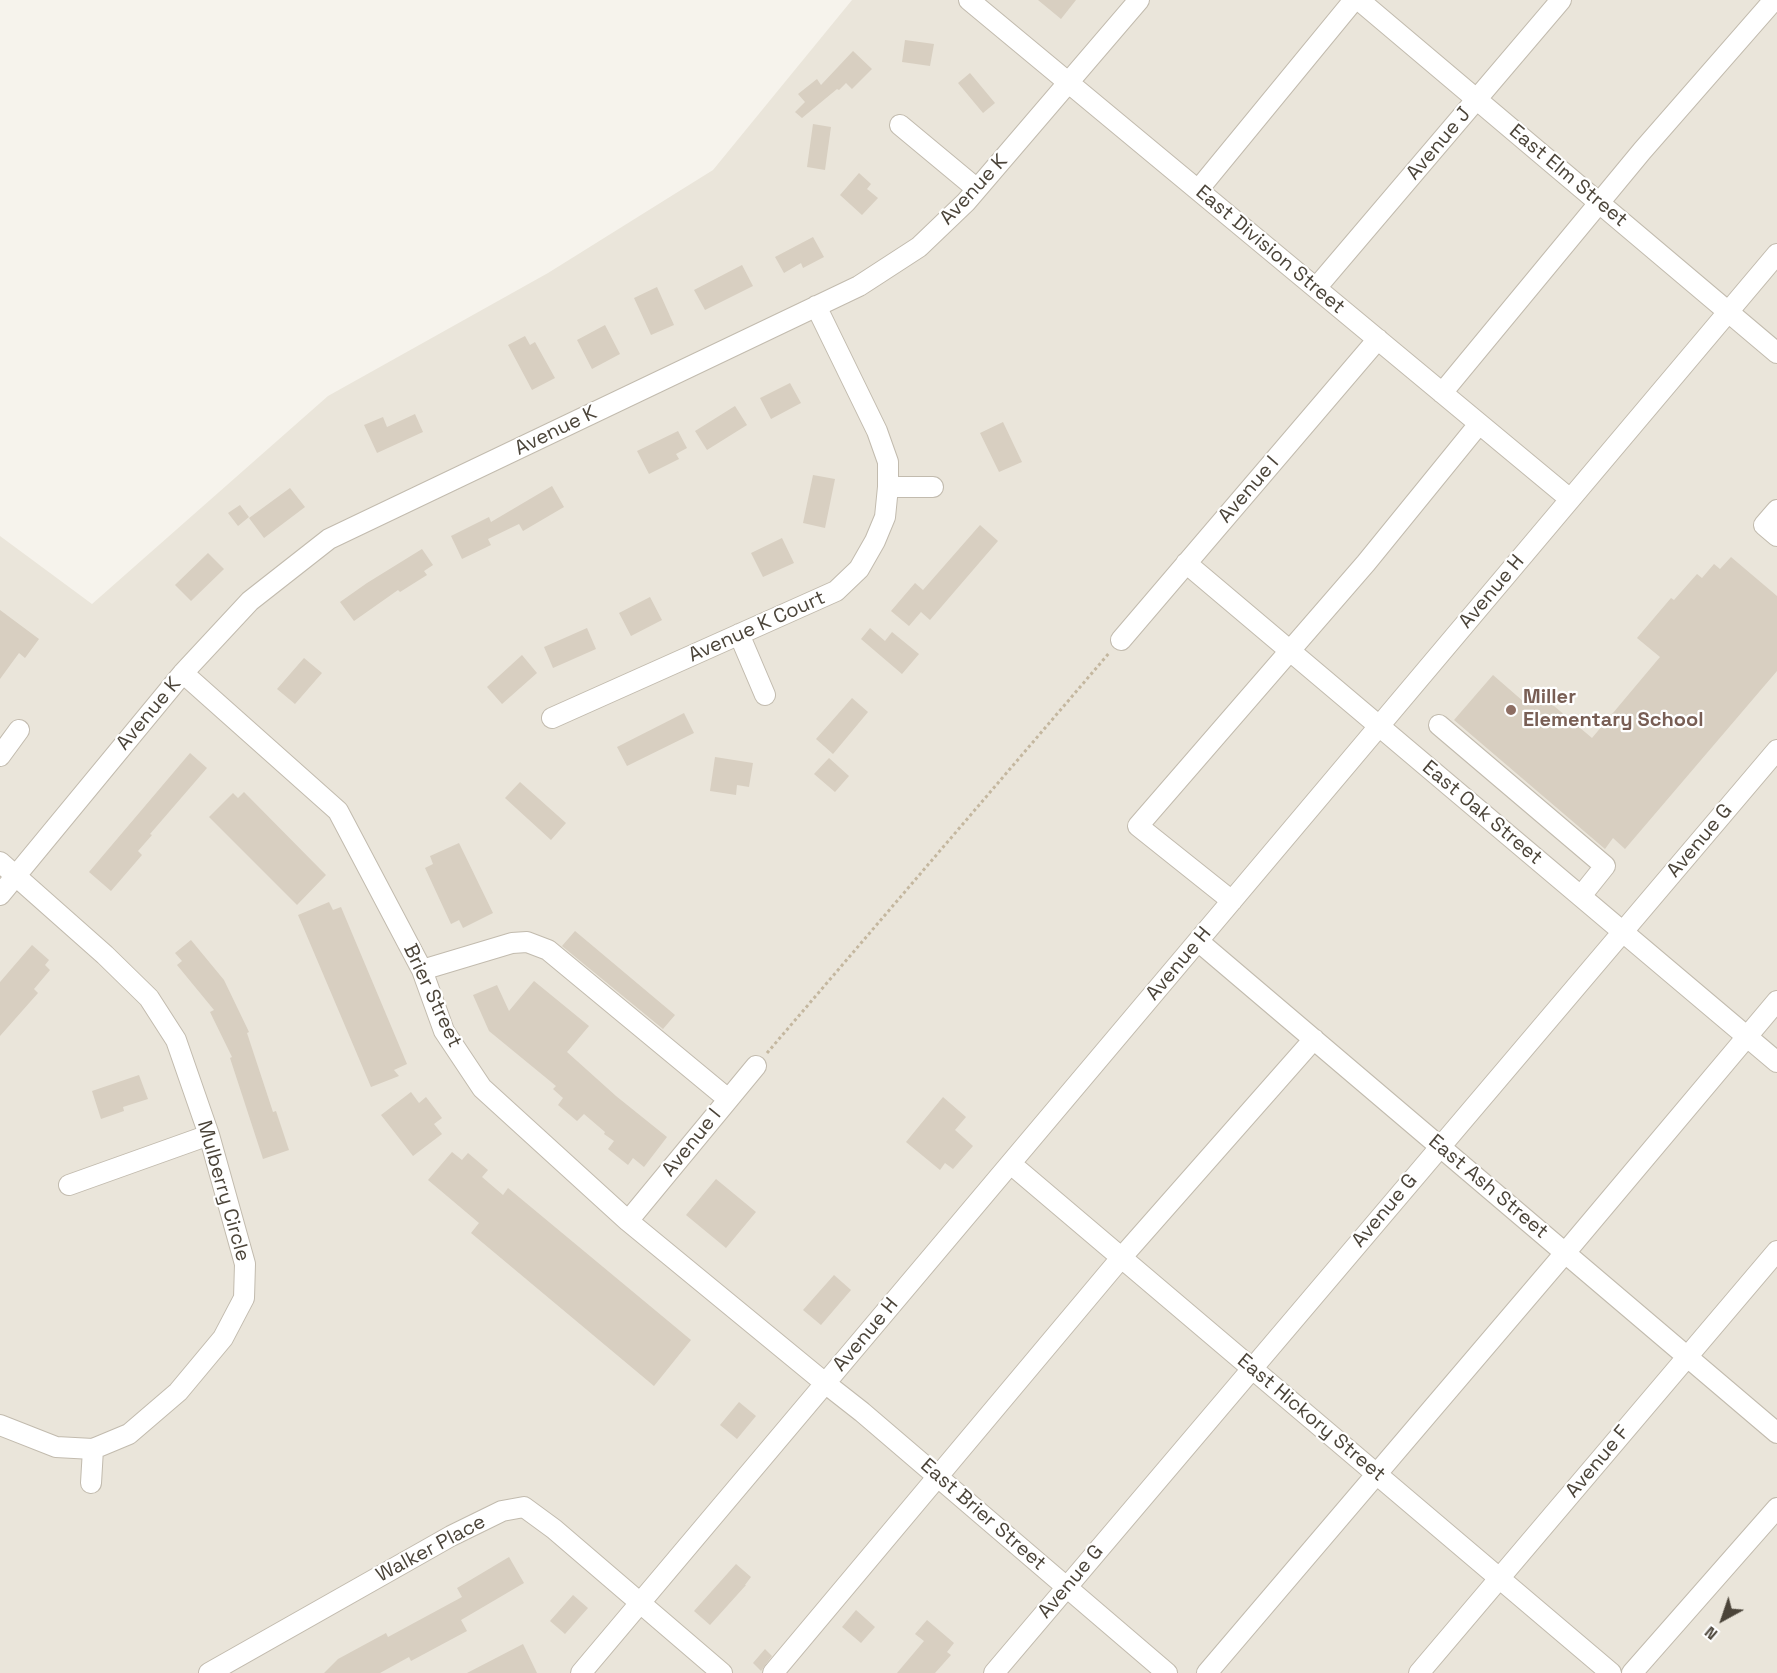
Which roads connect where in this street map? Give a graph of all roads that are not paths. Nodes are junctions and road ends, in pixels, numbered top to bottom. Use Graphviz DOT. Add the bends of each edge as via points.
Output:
graph roads {
  1 [pos="969,0"];
  2 [pos="1139,0"];
  3 [pos="1354,0"];
  4 [pos="1359,0"];
  5 [pos="1561,0"];
  6 [pos="1774,0"];
  7 [pos="1069,82"];
  8 [pos="1477,99"];
  9 [pos="900,125"];
  10 [pos="977,189"];
  11 [pos="1198,190"];
  12 [pos="1599,203"];
  13 [pos="1777,254"];
  14 [pos="1316,288"];
  15 [pos="816,306"];
  16 [pos="1728,312"];
  17 [pos="1378,339"];
  18 [pos="1777,353"];
  19 [pos="1442,393"];
  20 [pos="1479,424"];
  21 [pos="888,487"];
  22 [pos="933,487"];
  23 [pos="1570,499"];
  24 [pos="1777,510"];
  25 [pos="1777,536"];
  26 [pos="1186,563"];
  27 [pos="739,634"];
  28 [pos="1121,640"];
  29 [pos="1291,651"];
  30 [pos="183,672"];
  31 [pos="765,695"];
  32 [pos="552,718"];
  33 [pos="1439,725"];
  34 [pos="1379,726"];
  35 [pos="19,729"];
  36 [pos="1777,750"];
  37 [pos="0,756"];
  38 [pos="0,862"];
  39 [pos="16,876"];
  40 [pos="0,895"];
  41 [pos="1581,896"];
  42 [pos="1232,901"];
  43 [pos="1623,932"];
  44 [pos="1198,941"];
  45 [pos="422,970"];
  46 [pos="1777,1001"];
  47 [pos="1747,1037"];
  48 [pos="1314,1039"];
  49 [pos="1777,1062"];
  50 [pos="756,1066"];
  51 [pos="728,1098"];
  52 [pos="209,1135"];
  53 [pos="1440,1147"];
  54 [pos="1011,1164"];
  55 [pos="69,1185"];
  56 [pos="628,1221"];
  57 [pos="1777,1251"];
  58 [pos="1565,1253"];
  59 [pos="1121,1258"];
  60 [pos="1688,1357"];
  61 [pos="1252,1368"];
  62 [pos="825,1383"];
  63 [pos="0,1425"];
  64 [pos="1777,1433"];
  65 [pos="93,1449"];
  66 [pos="1377,1474"];
  67 [pos="938,1477"];
  68 [pos="91,1483"];
  69 [pos="1777,1508"];
  70 [pos="1500,1578"];
  71 [pos="1066,1587"];
  72 [pos="640,1603"];
  73 [pos="209,1673"];
  74 [pos="581,1673"];
  75 [pos="722,1673"];
  76 [pos="773,1673"];
  77 [pos="993,1673"];
  78 [pos="1167,1673"];
  79 [pos="1207,1673"];
  80 [pos="1419,1673"];
  81 [pos="1611,1673"];
  82 [pos="1632,1673"];
  1 -- 7 [label="street, East Division Street"];
  2 -- 7 [label="street, Avenue K"];
  3 -- 11 [label="street"];
  4 -- 8 [label="street, East Elm Street"];
  5 -- 8 [label="street, Avenue J"];
  6 -- 12 [label="street"];
  7 -- 10 [label="street, Avenue K"];
  7 -- 11 [label="street, East Division Street"];
  8 -- 12 [label="street, East Elm Street"];
  8 -- 14 [label="street, Avenue J"];
  9 -- 10 [label="street"];
  10 -- 15 [label="street, Avenue K" via="919,247 859,286"];
  11 -- 14 [label="street, East Division Street"];
  12 -- 16 [label="street, East Elm Street"];
  12 -- 19 [label="street"];
  13 -- 16 [label="street, Avenue H"];
  14 -- 17 [label="street, East Division Street"];
  15 -- 21 [label="street, Avenue K Court" via="877,431 888,462"];
  15 -- 30 [label="street, Avenue K" via="329,539 250,601"];
  16 -- 18 [label="street, East Elm Street"];
  16 -- 23 [label="street, Avenue H"];
  17 -- 19 [label="street, East Division Street"];
  17 -- 26 [label="street, Avenue I"];
  19 -- 20 [label="street, East Division Street"];
  20 -- 23 [label="street, East Division Street"];
  20 -- 29 [label="street"];
  21 -- 22 [label="street"];
  21 -- 27 [label="street, Avenue K Court" via="885,517 875,541 858,569 836,591"];
  23 -- 34 [label="street, Avenue H"];
  24 -- 25 [label="street" via="1764,525"];
  26 -- 28 [label="street, Avenue I"];
  26 -- 29 [label="street, East Oak Street"];
  27 -- 31 [label="street"];
  27 -- 32 [label="street, Avenue K Court"];
  29 -- 34 [label="street, East Oak Street"];
  29 -- 42 [label="street" via="1138,826"];
  30 -- 39 [label="street, Avenue K"];
  30 -- 45 [label="street, Brier Street" via="338,811"];
  33 -- 41 [label="street" via="1605,866"];
  34 -- 41 [label="street, East Oak Street"];
  34 -- 42 [label="street, Avenue H"];
  35 -- 37 [label="street"];
  36 -- 43 [label="street, Avenue G"];
  38 -- 39 [label="street, Mulberry Circle"];
  39 -- 40 [label="street, Avenue K"];
  39 -- 52 [label="street, Mulberry Circle" via="149,998 176,1040"];
  41 -- 43 [label="street, East Oak Street"];
  42 -- 44 [label="street, Avenue H"];
  43 -- 47 [label="street, East Oak Street"];
  43 -- 53 [label="street, Avenue G"];
  44 -- 48 [label="street, East Ash Street"];
  44 -- 54 [label="street, Avenue H"];
  45 -- 51 [label="street" via="512,943 527,942 548,950"];
  45 -- 56 [label="street, Brier Street" via="444,1031 482,1088"];
  46 -- 47 [label="street"];
  47 -- 49 [label="street, East Oak Street"];
  47 -- 58 [label="street"];
  48 -- 53 [label="street, East Ash Street"];
  48 -- 59 [label="street"];
  50 -- 51 [label="street, Avenue I"];
  51 -- 56 [label="street, Avenue I"];
  52 -- 55 [label="street"];
  52 -- 65 [label="street, Mulberry Circle" via="245,1263 244,1298 223,1338 178,1392 129,1434"];
  53 -- 58 [label="street, East Ash Street"];
  53 -- 61 [label="street, Avenue G"];
  54 -- 59 [label="street, East Hickory Street"];
  54 -- 62 [label="street, Avenue H"];
  56 -- 62 [label="street, Brier Street"];
  57 -- 60 [label="street, Avenue F"];
  58 -- 60 [label="street, East Ash Street"];
  58 -- 66 [label="street"];
  59 -- 61 [label="street, East Hickory Street"];
  59 -- 67 [label="street"];
  60 -- 64 [label="street, East Ash Street"];
  60 -- 70 [label="street, Avenue F"];
  61 -- 66 [label="street, East Hickory Street"];
  61 -- 71 [label="street, Avenue G"];
  62 -- 67 [label="street, East Brier Street"];
  62 -- 72 [label="street, Avenue H"];
  63 -- 65 [label="street, Mulberry Circle" via="56,1447"];
  65 -- 68 [label="street"];
  66 -- 70 [label="street, East Hickory Street"];
  66 -- 79 [label="street"];
  67 -- 71 [label="street, East Brier Street"];
  67 -- 76 [label="street"];
  69 -- 82 [label="street"];
  70 -- 80 [label="street, Avenue F"];
  70 -- 81 [label="street, East Hickory Street"];
  71 -- 77 [label="street, Avenue G"];
  71 -- 78 [label="street, East Brier Street"];
  72 -- 73 [label="street, Walker Place" via="524,1507 502,1511 451,1536"];
  72 -- 74 [label="street, Avenue H"];
  72 -- 75 [label="street"];
}
